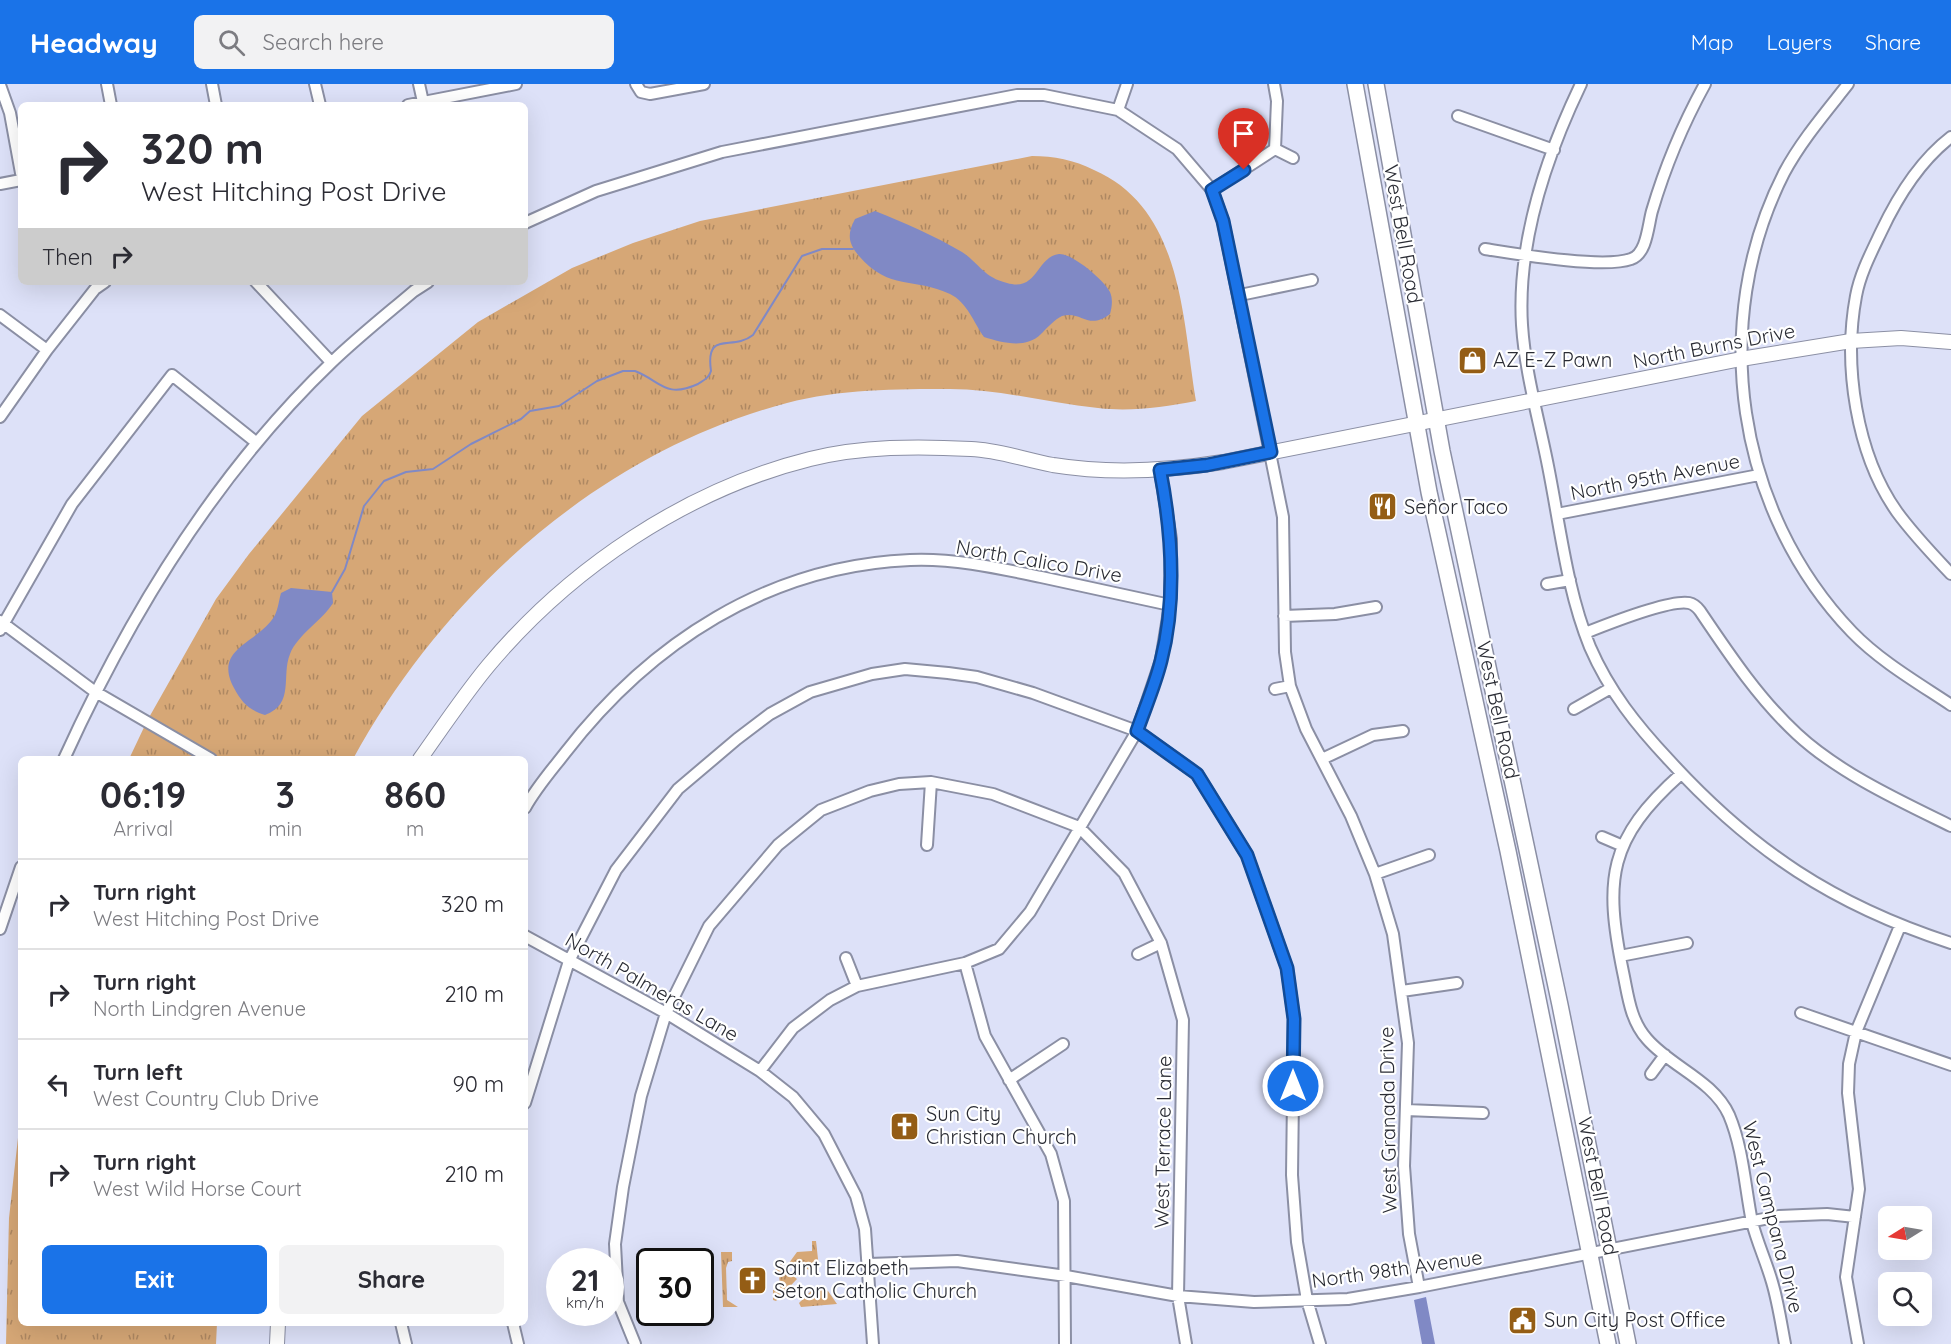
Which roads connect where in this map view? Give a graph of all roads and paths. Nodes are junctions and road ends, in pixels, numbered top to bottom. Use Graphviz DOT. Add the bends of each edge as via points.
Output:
graph roads {
  1 [pos="106,84"];
  2 [pos="212,84"];
  3 [pos="315,84"];
  4 [pos="419,84"];
  5 [pos="516,84"];
  6 [pos="704,84"];
  7 [pos="1126,84"];
  8 [pos="1274,84"];
  9 [pos="1354,84"];
  10 [pos="1376,84"];
  11 [pos="1581,84"];
  12 [pos="1705,84"];
  13 [pos="1848,84"];
  14 [pos="0,85"];
  15 [pos="638,88"];
  16 [pos="110,102"];
  17 [pos="215,102"];
  18 [pos="319,102"];
  19 [pos="423,102"];
  20 [pos="1118,110"];
  21 [pos="1458,116"];
  22 [pos="1951,137"];
  23 [pos="1275,149"];
  24 [pos="1554,150"];
  25 [pos="18,157"];
  26 [pos="1293,158"];
  27 [pos="18,181"];
  28 [pos="0,184"];
  29 [pos="1212,190"];
  30 [pos="528,222"];
  31 [pos="1485,249"];
  32 [pos="1526,255"];
  33 [pos="1312,280"];
  34 [pos="101,285"];
  35 [pos="259,285"];
  36 [pos="411,286"];
  37 [pos="1239,295"];
  38 [pos="0,315"];
  39 [pos="1851,341"];
  40 [pos="1951,342"];
  41 [pos="47,350"];
  42 [pos="1741,359"];
  43 [pos="331,362"];
  44 [pos="1535,400"];
  45 [pos="0,417"];
  46 [pos="1436,420"];
  47 [pos="1416,424"];
  48 [pos="257,443"];
  49 [pos="1271,452"];
  50 [pos="1160,470"];
  51 [pos="1759,475"];
  52 [pos="1557,514"];
  53 [pos="1951,574"];
  54 [pos="1570,580"];
  55 [pos="1547,584"];
  56 [pos="1170,605"];
  57 [pos="1376,607"];
  58 [pos="1284,616"];
  59 [pos="1,625"];
  60 [pos="1585,633"];
  61 [pos="1290,686"];
  62 [pos="1611,688"];
  63 [pos="1275,689"];
  64 [pos="94,691"];
  65 [pos="1951,705"];
  66 [pos="1574,709"];
  67 [pos="1137,731"];
  68 [pos="1403,731"];
  69 [pos="64,756"];
  70 [pos="206,756"];
  71 [pos="422,756"];
  72 [pos="1322,759"];
  73 [pos="1681,774"];
  74 [pos="931,782"];
  75 [pos="528,804"];
  76 [pos="1951,826"];
  77 [pos="1079,827"];
  78 [pos="1602,837"];
  79 [pos="927,845"];
  80 [pos="1623,846"];
  81 [pos="1429,855"];
  82 [pos="1375,874"];
  83 [pos="18,876"];
  84 [pos="1900,926"];
  85 [pos="0,929"];
  86 [pos="528,938"];
  87 [pos="1161,943"];
  88 [pos="1687,943"];
  89 [pos="1951,943"];
  90 [pos="1138,954"];
  91 [pos="1620,956"];
  92 [pos="846,957"];
  93 [pos="569,961"];
  94 [pos="966,963"];
  95 [pos="1457,984"];
  96 [pos="857,986"];
  97 [pos="1402,991"];
  98 [pos="666,1013"];
  99 [pos="1801,1013"];
  100 [pos="1856,1032"];
  101 [pos="1063,1044"];
  102 [pos="1665,1055"];
  103 [pos="1951,1065"];
  104 [pos="760,1071"];
  105 [pos="1651,1074"];
  106 [pos="1009,1080"];
  107 [pos="528,1093"];
  108 [pos="1406,1110"];
  109 [pos="1483,1113"];
  110 [pos="1855,1217"];
  111 [pos="1752,1221"];
  112 [pos="1609,1250"];
  113 [pos="1590,1254"];
  114 [pos="869,1264"];
  115 [pos="1066,1276"];
  116 [pos="1419,1287"];
  117 [pos="1178,1296"];
  118 [pos="1307,1300"];
  119 [pos="278,1326"];
  120 [pos="402,1326"];
  121 [pos="514,1326"];
  122 [pos="277,1344"];
  123 [pos="406,1344"];
  124 [pos="518,1344"];
  125 [pos="635,1344"];
  126 [pos="873,1344"];
  127 [pos="1065,1344"];
  128 [pos="1186,1344"];
  129 [pos="1320,1344"];
  130 [pos="1608,1344"];
  131 [pos="1628,1344"];
  132 [pos="1785,1344"];
  133 [pos="1858,1344"];
  1 -- 16 [label="street"];
  2 -- 17 [label="street"];
  3 -- 18 [label="street"];
  4 -- 19 [label="street"];
  5 -- 19 [label="street"];
  6 -- 15 [label="street" via="650,94"];
  7 -- 20 [label="street"];
  8 -- 23 [label="street"];
  9 -- 47 [label="main road, West Bell Road"];
  10 -- 46 [label="main road, West Bell Road"];
  11 -- 24 [label="street"];
  12 -- 32 [label="street" via="1663,178 1642,251 1632,259 1604,262"];
  13 -- 42 [label="street" via="1785,171 1771,204 1748,281"];
  14 -- 25 [label="street"];
  20 -- 29 [label="street" via="1177,149"];
  20 -- 30 [label="street" via="1044,94 1017,95 722,152 596,191"];
  21 -- 24 [label="street"];
  22 -- 39 [label="street" via="1937,148 1887,219 1856,295"];
  23 -- 26 [label="street"];
  23 -- 29 [label="street"];
  24 -- 32 [label="street"];
  27 -- 28 [label="street"];
  29 -- 37 [label="street, West Granada Drive"];
  31 -- 32 [label="street"];
  32 -- 44 [label="street" via="1522,324"];
  33 -- 37 [label="street"];
  34 -- 41 [label="street"];
  35 -- 43 [label="street"];
  36 -- 43 [label="street"];
  37 -- 49 [label="street, West Granada Drive"];
  38 -- 41 [label="street"];
  39 -- 40 [label="street, North Burns Drive" via="1901,338"];
  39 -- 42 [label="street, North Burns Drive"];
  39 -- 53 [label="street" via="1862,433 1876,472 1896,510"];
  41 -- 45 [label="street"];
  42 -- 44 [label="street, North Burns Drive"];
  42 -- 51 [label="street" via="1744,414"];
  43 -- 48 [label="street"];
  44 -- 46 [label="street, North Burns Drive"];
  44 -- 52 [label="street"];
  46 -- 47 [label="street, North Burns Drive"];
  46 -- 112 [label="main road, West Bell Road"];
  47 -- 49 [label="street, North Burns Drive"];
  47 -- 113 [label="main road, West Bell Road"];
  48 -- 59 [label="street" via="172,375 72,504"];
  48 -- 64 [label="street" via="165,567"];
  49 -- 50 [label="street, North Burns Drive"];
  49 -- 58 [label="street, West Granada Drive" via="1283,517"];
  50 -- 56 [label="street" via="1171,539"];
  50 -- 71 [label="street, North Burns Drive" via="1067,467 974,449 891,447 812,459 715,492 598,561 549,604 489,665"];
  51 -- 52 [label="street, North 95th Avenue"];
  51 -- 65 [label="street" via="1782,535 1853,633"];
  52 -- 54 [label="street"];
  54 -- 55 [label="street"];
  54 -- 60 [label="street"];
  56 -- 67 [label="street" via="1161,660"];
  56 -- 75 [label="street, North Calico Drive" via="984,565 911,560 846,567 807,577 760,593 712,617 662,655 587,724"];
  57 -- 58 [label="street"];
  58 -- 61 [label="street, West Granada Drive"];
  59 -- 64 [label="street"];
  60 -- 62 [label="street"];
  60 -- 76 [label="street" via="1646,612 1692,604 1741,671 1797,735 1860,779"];
  61 -- 63 [label="street"];
  61 -- 72 [label="street, West Granada Drive" via="1298,713"];
  62 -- 66 [label="street"];
  62 -- 73 [label="street" via="1637,725"];
  64 -- 69 [label="street"];
  64 -- 70 [label="street"];
  67 -- 77 [label="street"];
  67 -- 93 [label="street" via="1033,693 948,673 872,674 810,692 770,714 678,789 616,870"];
  67 -- 118 [label="street" via="1197,774 1247,855 1287,968 1294,1019 1292,1175 1297,1242"];
  68 -- 72 [label="street" via="1373,735"];
  72 -- 82 [label="street, West Granada Drive"];
  73 -- 80 [label="street, West Campana Drive" via="1647,806"];
  73 -- 84 [label="street" via="1727,819 1786,865 1845,900"];
  74 -- 77 [label="street" via="993,795"];
  74 -- 79 [label="street"];
  74 -- 98 [label="street" via="870,791 821,810 778,845 709,926"];
  77 -- 87 [label="street, West Terrace Lane" via="1124,873"];
  77 -- 94 [label="street" via="1030,912 999,949"];
  78 -- 80 [label="street"];
  80 -- 91 [label="street, West Campana Drive" via="1612,897"];
  81 -- 82 [label="street"];
  82 -- 97 [label="street, West Granada Drive" via="1393,934"];
  83 -- 85 [label="street"];
  84 -- 89 [label="street"];
  84 -- 100 [label="street"];
  86 -- 93 [label="street, North Palmeras Lane"];
  87 -- 90 [label="street"];
  87 -- 117 [label="street, West Terrace Lane" via="1183,1020"];
  88 -- 91 [label="street"];
  91 -- 102 [label="street, West Campana Drive" via="1635,1022"];
  92 -- 96 [label="street"];
  93 -- 98 [label="street, North Palmeras Lane"];
  93 -- 107 [label="street"];
  94 -- 96 [label="street"];
  94 -- 106 [label="street" via="985,1036"];
  95 -- 97 [label="street"];
  96 -- 104 [label="street" via="830,1000 793,1028"];
  97 -- 108 [label="street, West Granada Drive" via="1408,1043"];
  98 -- 104 [label="street, North Palmeras Lane"];
  98 -- 125 [label="street" via="641,1096 615,1244 618,1302"];
  99 -- 100 [label="street"];
  100 -- 103 [label="street"];
  100 -- 110 [label="street" via="1848,1084 1859,1180"];
  101 -- 106 [label="street"];
  102 -- 105 [label="street"];
  102 -- 111 [label="street, West Campana Drive" via="1725,1107 1735,1133"];
  104 -- 114 [label="street, North Palmeras Lane" via="793,1098 824,1134 839,1160 856,1196"];
  106 -- 115 [label="street" via="1051,1154 1064,1201"];
  108 -- 109 [label="street"];
  108 -- 116 [label="street, West Granada Drive" via="1404,1166 1409,1234"];
  110 -- 111 [label="street, North 98th Avenue" via="1815,1214"];
  110 -- 133 [label="street" via="1846,1277"];
  111 -- 112 [label="street, North 98th Avenue"];
  111 -- 132 [label="street, West Campana Drive" via="1772,1281"];
  112 -- 113 [label="street, North 98th Avenue"];
  112 -- 131 [label="main road, West Bell Road"];
  113 -- 116 [label="street, North 98th Avenue"];
  113 -- 130 [label="main road, West Bell Road"];
  114 -- 115 [label="street, North 98th Avenue" via="957,1261"];
  114 -- 126 [label="street, North Palmeras Lane"];
  115 -- 117 [label="street, North 98th Avenue"];
  115 -- 127 [label="street"];
  116 -- 118 [label="street, North 98th Avenue" via="1348,1299"];
  117 -- 118 [label="street, North 98th Avenue" via="1254,1302"];
  117 -- 128 [label="street, West Terrace Lane"];
  118 -- 129 [label="street"];
  119 -- 122 [label="street"];
  120 -- 123 [label="street"];
  121 -- 124 [label="street"];
}
